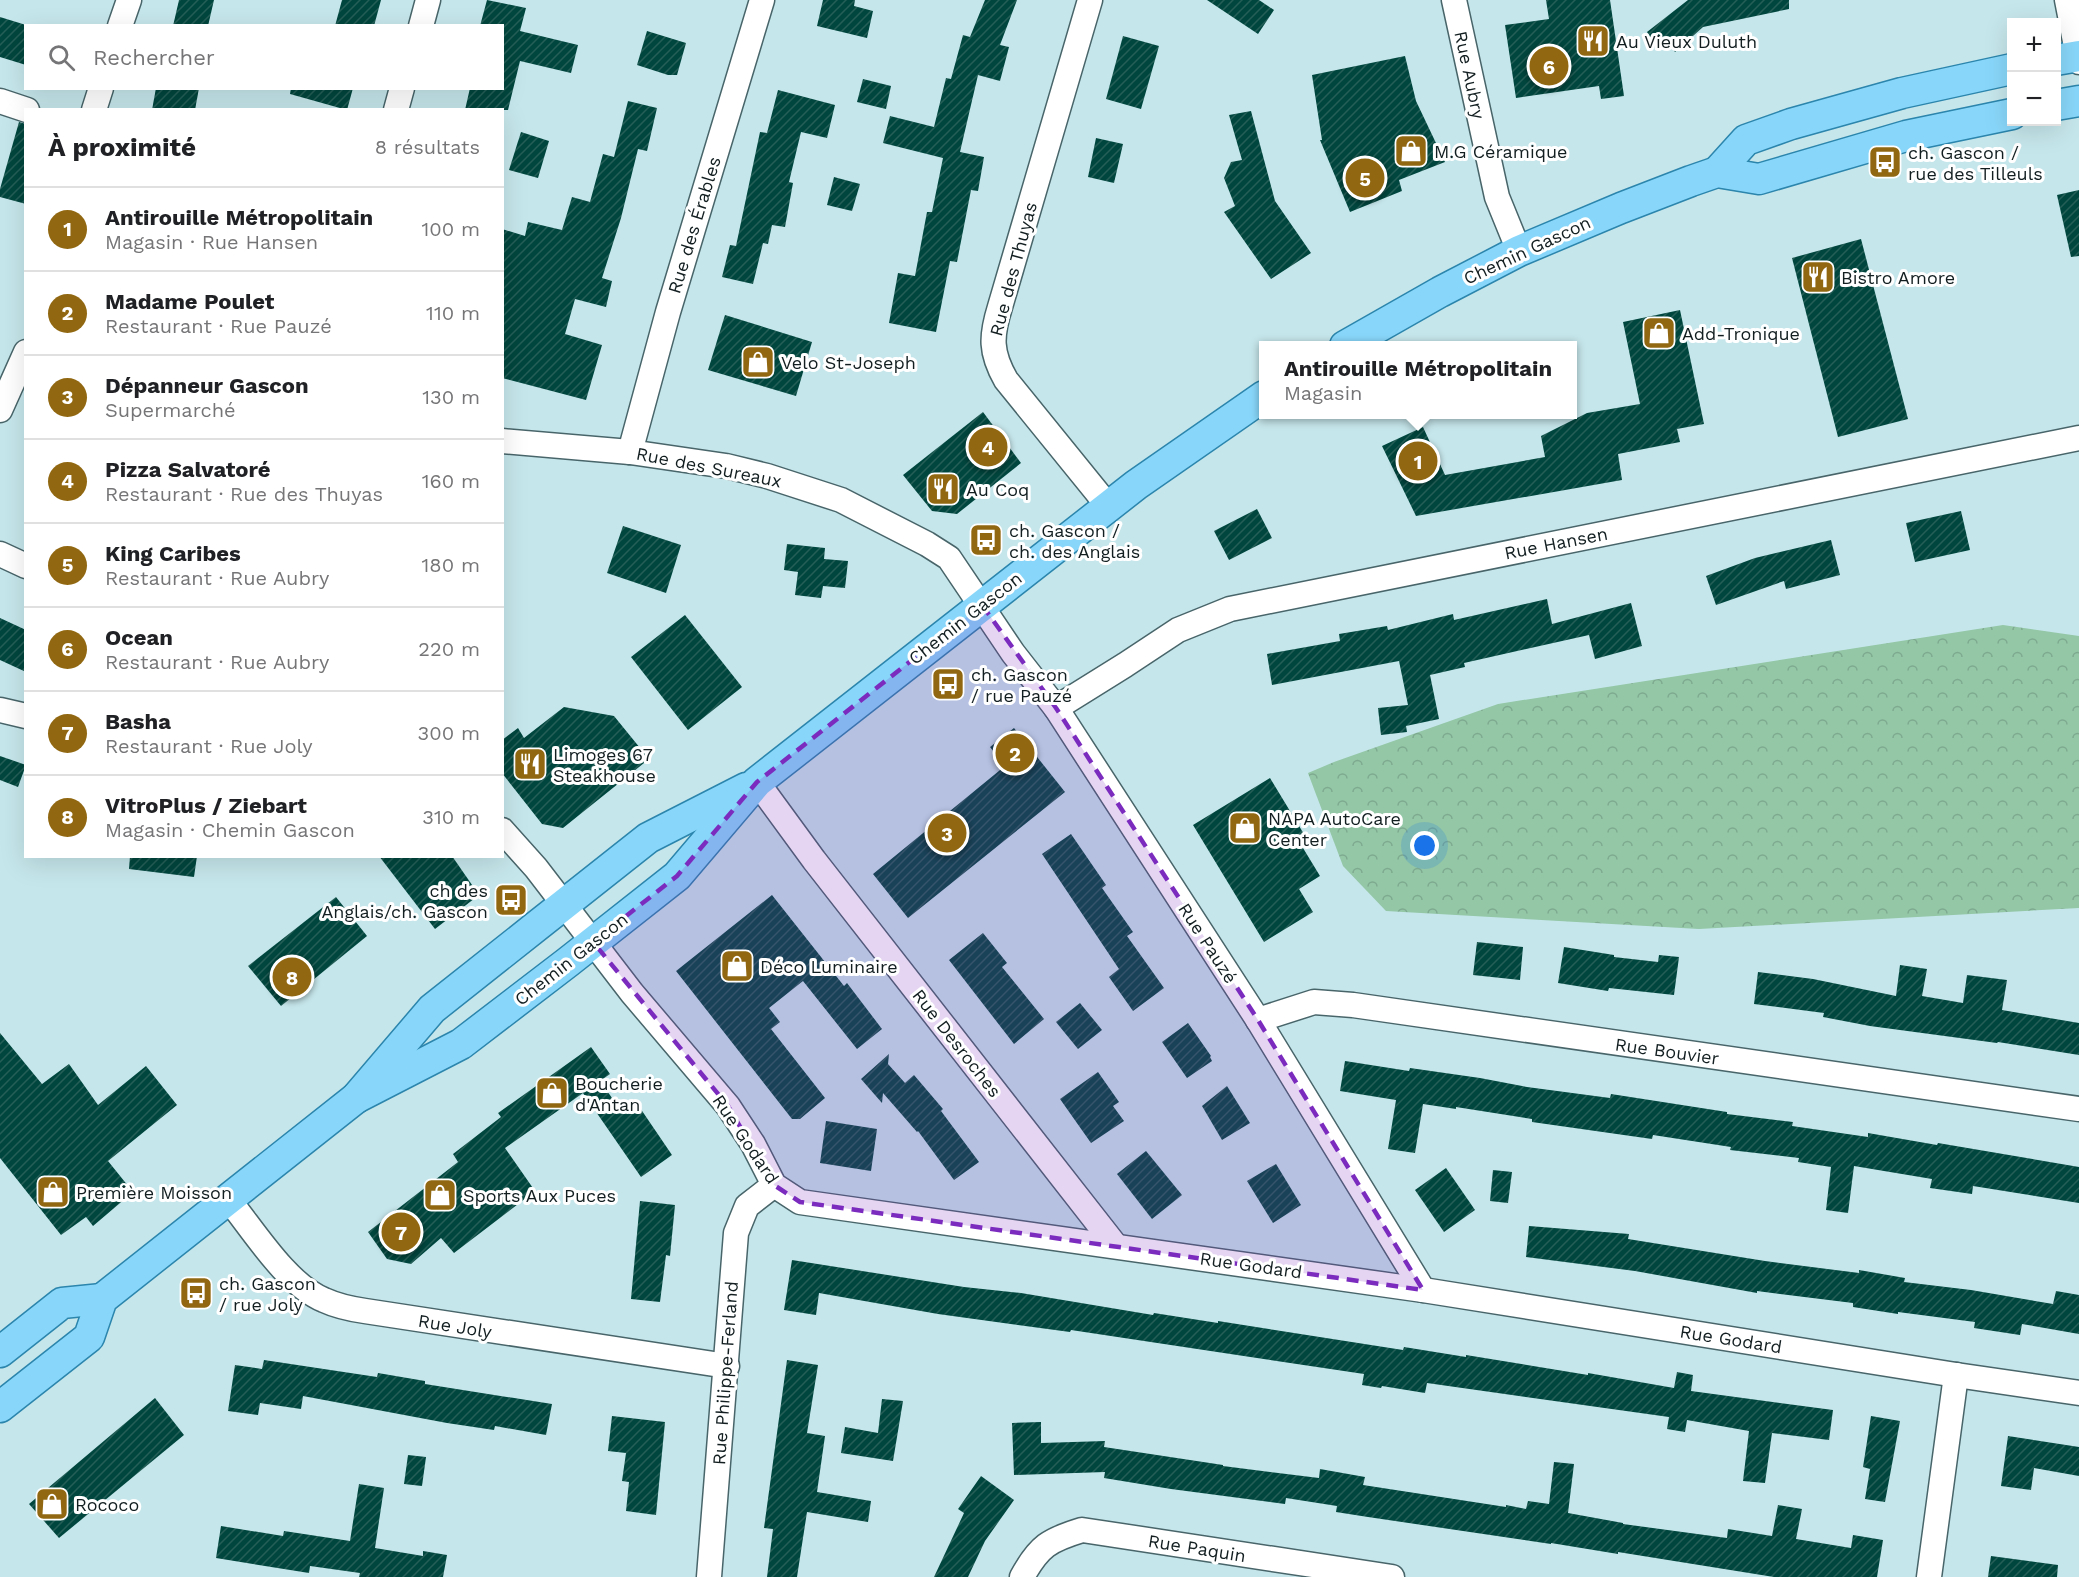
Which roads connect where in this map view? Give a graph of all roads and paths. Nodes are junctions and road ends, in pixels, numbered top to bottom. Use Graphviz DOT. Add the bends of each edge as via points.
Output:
graph roads {
  1 [pos="129,0"];
  2 [pos="428,0"];
  3 [pos="762,0"];
  4 [pos="1090,0"];
  5 [pos="1454,0"];
  6 [pos="2067,0"];
  7 [pos="121,24"];
  8 [pos="422,24"];
  9 [pos="2073,59"];
  10 [pos="2007,70"];
  11 [pos="99,90"];
  12 [pos="401,90"];
  13 [pos="0,101"];
  14 [pos="2079,101"];
  15 [pos="2061,104"];
  16 [pos="95,108"];
  17 [pos="397,108"];
  18 [pos="24,109"];
  19 [pos="2007,115"];
  20 [pos="1717,172"];
  21 [pos="1519,251"];
  22 [pos="1352,341"];
  23 [pos="24,362"];
  24 [pos="19,387"];
  25 [pos="1259,399"];
  26 [pos="0,410"];
  27 [pos="2079,438"];
  28 [pos="504,441"];
  29 [pos="630,452"];
  30 [pos="1109,507"];
  31 [pos="0,554"];
  32 [pos="24,565"];
  33 [pos="982,604"];
  34 [pos="1056,708"];
  35 [pos="0,710"];
  36 [pos="24,716"];
  37 [pos="757,782"];
  38 [pos="504,832"];
  39 [pos="564,904"];
  40 [pos="593,942"];
  41 [pos="1257,1020"];
  42 [pos="356,1098"];
  43 [pos="2079,1110"];
  44 [pos="774,1185"];
  45 [pos="228,1199"];
  46 [pos="1115,1245"];
  47 [pos="1423,1290"];
  48 [pos="102,1299"];
  49 [pos="0,1352"];
  50 [pos="727,1366"];
  51 [pos="1956,1376"];
  52 [pos="2079,1393"];
  53 [pos="0,1407"];
  54 [pos="709,1577"];
  55 [pos="1022,1577"];
  56 [pos="1392,1577"];
  57 [pos="1929,1577"];
  1 -- 7 [label="street"];
  2 -- 8 [label="street"];
  3 -- 29 [label="street, Rue des Érables"];
  4 -- 30 [label="street, Rue des Thuyas" via="994,327 993,342 1006,380"];
  5 -- 21 [label="street, Rue Aubry" via="1497,197"];
  6 -- 9 [label="street"];
  10 -- 20 [label="main road, Chemin Gascon" via="1866,102 1757,136 1746,140"];
  11 -- 16 [label="street"];
  12 -- 17 [label="street"];
  13 -- 18 [label="street"];
  14 -- 15 [label="main road"];
  19 -- 20 [label="main road, Chemin Gascon" via="1905,136 1759,179"];
  20 -- 21 [label="main road, Chemin Gascon"];
  21 -- 22 [label="main road, Chemin Gascon"];
  23 -- 24 [label="street"];
  24 -- 26 [label="street"];
  25 -- 30 [label="main road, Chemin Gascon"];
  27 -- 34 [label="street, Rue Hansen" via="1230,609 1178,630"];
  28 -- 29 [label="street, Rue des Sureaux"];
  29 -- 33 [label="street, Rue des Sureaux" via="752,472 841,501 944,554"];
  30 -- 33 [label="main road, Chemin Gascon"];
  31 -- 32 [label="street"];
  33 -- 34 [label="street, Rue Pauzé" via="1013,653"];
  33 -- 37 [label="main road, Chemin Gascon"];
  34 -- 41 [label="street, Rue Pauzé"];
  35 -- 36 [label="street"];
  37 -- 39 [label="main road, Chemin Gascon" via="648,838"];
  37 -- 40 [label="main road, Chemin Gascon" via="677,876"];
  37 -- 46 [label="street, Rue Desroches" via="813,860"];
  38 -- 39 [label="street, Rue Godard"];
  39 -- 40 [label="street, Rue Godard"];
  39 -- 42 [label="main road, Chemin Gascon" via="432,1009"];
  40 -- 42 [label="main road, Chemin Gascon" via="461,1044"];
  40 -- 44 [label="street, Rue Godard" via="728,1106"];
  41 -- 43 [label="street, Rue Bouvier" via="1314,1002 1353,1005"];
  41 -- 47 [label="street, Rue Pauzé"];
  42 -- 45 [label="main road, Chemin Gascon"];
  44 -- 46 [label="street, Rue Godard" via="800,1202"];
  44 -- 50 [label="street, Rue Philippe-Ferland" via="747,1206 735,1233"];
  45 -- 48 [label="main road, Chemin Gascon"];
  45 -- 50 [label="street, Rue Joly" via="284,1269 313,1294 331,1303"];
  46 -- 47 [label="street, Rue Godard"];
  47 -- 51 [label="street, Rue Godard"];
  48 -- 49 [label="main road" via="62,1303"];
  48 -- 53 [label="main road" via="89,1337"];
  50 -- 54 [label="street, Rue Philippe-Ferland"];
  51 -- 52 [label="street, Rue Godard"];
  51 -- 57 [label="street"];
  55 -- 56 [label="street, Rue Paquin" via="1033,1557 1055,1538 1082,1530"];
}
